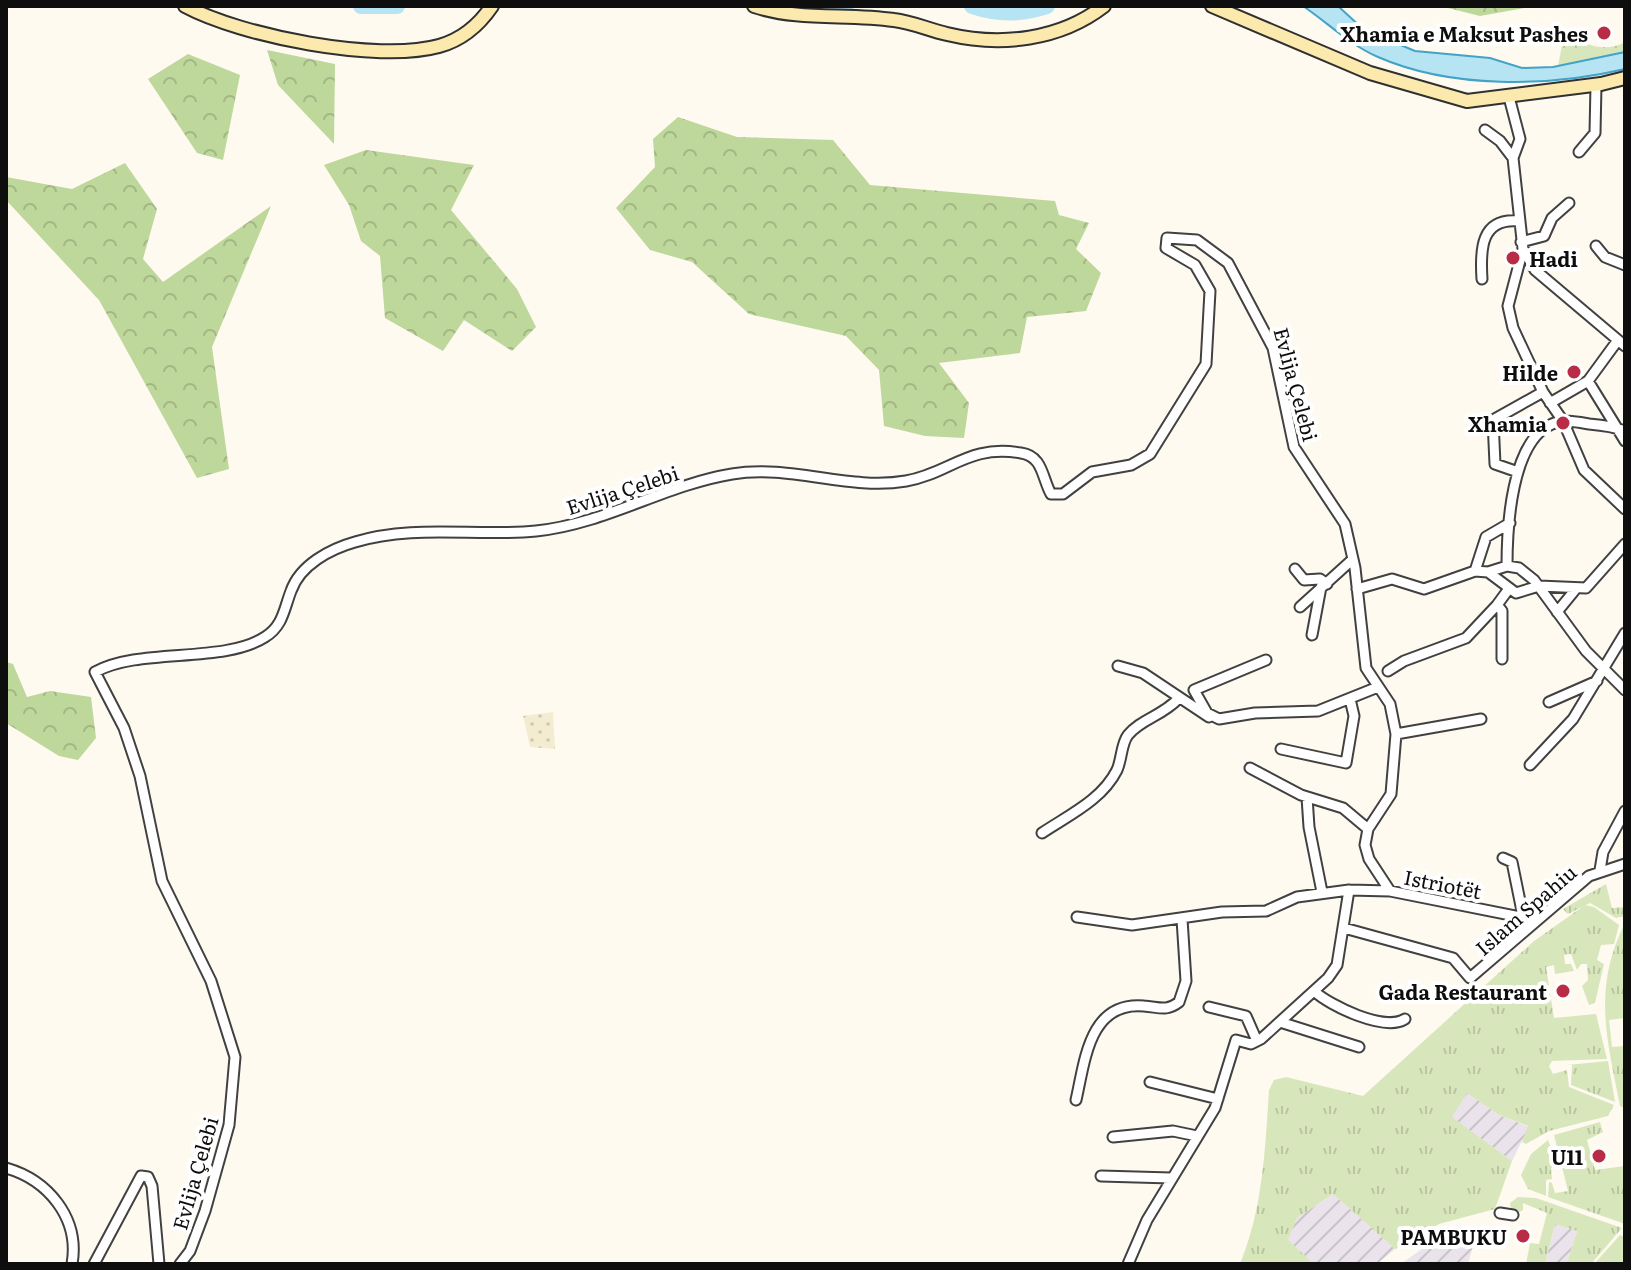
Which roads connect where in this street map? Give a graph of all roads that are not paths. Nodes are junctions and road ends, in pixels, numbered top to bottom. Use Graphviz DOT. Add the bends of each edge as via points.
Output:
graph roads {
  1 [pos="185,6"];
  2 [pos="492,6"];
  3 [pos="754,6"];
  4 [pos="1104,6"];
  5 [pos="1212,6"];
  6 [pos="1625,78"];
  7 [pos="1596,85"];
  8 [pos="1509,97"];
  9 [pos="1485,130"];
  10 [pos="1579,152"];
  11 [pos="1513,158"];
  12 [pos="1569,203"];
  13 [pos="1518,221"];
  14 [pos="1522,246"];
  15 [pos="1596,246"];
  16 [pos="1625,265"];
  17 [pos="1482,279"];
  18 [pos="1622,342"];
  19 [pos="1588,381"];
  20 [pos="1543,392"];
  21 [pos="1550,403"];
  22 [pos="1563,421"];
  23 [pos="1620,429"];
  24 [pos="1625,441"];
  25 [pos="1518,472"];
  26 [pos="1625,509"];
  27 [pos="1510,519"];
  28 [pos="1625,544"];
  29 [pos="1353,559"];
  30 [pos="1507,566"];
  31 [pos="1295,569"];
  32 [pos="1475,571"];
  33 [pos="1488,572"];
  34 [pos="1324,586"];
  35 [pos="1539,586"];
  36 [pos="1357,589"];
  37 [pos="1508,590"];
  38 [pos="1575,590"];
  39 [pos="1497,605"];
  40 [pos="1300,607"];
  41 [pos="1557,612"];
  42 [pos="1625,633"];
  43 [pos="1312,635"];
  44 [pos="1502,659"];
  45 [pos="1266,660"];
  46 [pos="1118,666"];
  47 [pos="1603,668"];
  48 [pos="1388,671"];
  49 [pos="1597,681"];
  50 [pos="1378,687"];
  51 [pos="1625,690"];
  52 [pos="1178,699"];
  53 [pos="1350,699"];
  54 [pos="1549,702"];
  55 [pos="1212,718"];
  56 [pos="1481,719"];
  57 [pos="1396,734"];
  58 [pos="1281,749"];
  59 [pos="1530,765"];
  60 [pos="1250,768"];
  61 [pos="1307,797"];
  62 [pos="1625,811"];
  63 [pos="1368,829"];
  64 [pos="1042,833"];
  65 [pos="1503,858"];
  66 [pos="1625,864"];
  67 [pos="1600,870"];
  68 [pos="1349,890"];
  69 [pos="1390,891"];
  70 [pos="1322,892"];
  71 [pos="1523,916"];
  72 [pos="1077,917"];
  73 [pos="1182,919"];
  74 [pos="1535,920"];
  75 [pos="1344,928"];
  76 [pos="1314,991"];
  77 [pos="1209,1007"];
  78 [pos="1405,1019"];
  79 [pos="1280,1022"];
  80 [pos="1257,1041"];
  81 [pos="1359,1047"];
  82 [pos="1150,1082"];
  83 [pos="1218,1099"];
  84 [pos="1076,1100"];
  85 [pos="1197,1136"];
  86 [pos="1113,1137"];
  87 [pos="6,1168"];
  88 [pos="1101,1176"];
  89 [pos="1171,1178"];
  90 [pos="1500,1213"];
  91 [pos="1513,1215"];
  92 [pos="72,1264"];
  93 [pos="94,1264"];
  94 [pos="159,1264"];
  95 [pos="180,1264"];
  96 [pos="1128,1264"];
  1 -- 2 [label="main road" via="237,27 389,53 441,46 477,25"];
  3 -- 4 [label="main road" via="814,17 896,20 989,41 1057,33"];
  5 -- 8 [label="main road" via="1421,89 1467,101"];
  6 -- 7 [label="main road"];
  7 -- 8 [label="main road"];
  7 -- 10 [label="street" via="1595,133"];
  8 -- 11 [label="street" via="1520,139"];
  9 -- 11 [label="street"];
  11 -- 13 [label="street"];
  12 -- 14 [label="street" via="1552,218 1544,236"];
  13 -- 14 [label="street"];
  13 -- 17 [label="street" via="1486,230"];
  14 -- 18 [label="street" via="1535,270"];
  14 -- 20 [label="street" via="1508,306 1517,342"];
  15 -- 16 [label="street" via="1605,257"];
  18 -- 19 [label="street"];
  19 -- 21 [label="street"];
  19 -- 23 [label="street"];
  20 -- 21 [label="street"];
  20 -- 25 [label="street" via="1493,420 1495,464"];
  21 -- 22 [label="street"];
  22 -- 23 [label="street"];
  22 -- 25 [label="street" via="1537,436"];
  22 -- 26 [label="street" via="1584,470"];
  23 -- 24 [label="street"];
  25 -- 27 [label="street"];
  27 -- 30 [label="street"];
  27 -- 32 [label="street" via="1486,537"];
  28 -- 38 [label="street" via="1593,582"];
  29 -- 34 [label="street"];
  29 -- 36 [label="street, Evlija Çelebi"];
  29 -- 95 [label="street, Evlija Çelebi" via="1345,524 1294,447 1273,348 1242,285 1215,250 1197,240 1172,237 1164,242 1166,248 1195,265 1210,291 1206,364 1150,454 1121,468 1092,472 1063,494 1051,494 1036,459 994,451 969,455 910,480 862,481 765,470 729,474 570,526 375,536 340,547 302,572 280,624 264,638 233,648 98,669 94,676 122,723 140,776 162,881 211,981 235,1057 226,1137 205,1211"];
  30 -- 33 [label="street"];
  30 -- 35 [label="street" via="1519,568"];
  31 -- 34 [label="street" via="1304,580 1320,579"];
  32 -- 33 [label="street"];
  32 -- 36 [label="street" via="1424,589 1392,579"];
  33 -- 37 [label="street"];
  34 -- 40 [label="street"];
  34 -- 43 [label="street"];
  35 -- 37 [label="street"];
  35 -- 38 [label="street"];
  35 -- 41 [label="street"];
  36 -- 50 [label="street, Evlija Çelebi" via="1366,668"];
  37 -- 39 [label="street"];
  38 -- 41 [label="street"];
  39 -- 44 [label="street" via="1502,611"];
  39 -- 48 [label="street" via="1466,638"];
  41 -- 47 [label="street"];
  42 -- 47 [label="street"];
  45 -- 55 [label="street" via="1194,690"];
  46 -- 52 [label="street" via="1143,673"];
  47 -- 49 [label="street"];
  47 -- 51 [label="street"];
  49 -- 54 [label="street"];
  49 -- 59 [label="street" via="1573,719"];
  50 -- 53 [label="street"];
  50 -- 57 [label="street, Evlija Çelebi" via="1390,704"];
  52 -- 55 [label="street"];
  52 -- 64 [label="street" via="1128,735 1119,767 1104,792"];
  53 -- 55 [label="street" via="1318,711"];
  53 -- 58 [label="street" via="1354,716 1346,763"];
  56 -- 57 [label="street"];
  57 -- 63 [label="street, Evlija Çelebi" via="1391,794"];
  60 -- 61 [label="street"];
  61 -- 63 [label="street" via="1343,808"];
  61 -- 70 [label="street"];
  62 -- 67 [label="street" via="1603,852"];
  63 -- 69 [label="street" via="1369,859"];
  65 -- 71 [label="street" via="1512,862"];
  66 -- 67 [label="street"];
  67 -- 74 [label="street, Islam Spahiu"];
  68 -- 69 [label="street, Istriotët"];
  68 -- 70 [label="street, Istriotët"];
  68 -- 75 [label="street"];
  69 -- 71 [label="street, Istriotët"];
  70 -- 73 [label="street, Istriotët" via="1266,911"];
  71 -- 74 [label="street, Istriotët"];
  72 -- 73 [label="street, Istriotët" via="1126,926"];
  73 -- 84 [label="street" via="1186,981 1179,1002 1162,1010 1144,1006 1103,1016 1082,1062"];
  74 -- 75 [label="street, Islam Spahiu" via="1470,978 1453,958"];
  75 -- 76 [label="street" via="1337,965"];
  76 -- 78 [label="street" via="1334,1008 1394,1023"];
  76 -- 79 [label="street"];
  77 -- 80 [label="street" via="1246,1016"];
  79 -- 80 [label="street"];
  79 -- 81 [label="street"];
  80 -- 83 [label="street" via="1236,1040"];
  82 -- 83 [label="street"];
  83 -- 85 [label="street"];
  85 -- 86 [label="street" via="1173,1131"];
  85 -- 89 [label="street"];
  87 -- 92 [label="street" via="39,1182 55,1199 75,1249"];
  88 -- 89 [label="street"];
  89 -- 96 [label="street"];
  90 -- 91 [label="street"];
  93 -- 94 [label="street, Evlija Çelebi" via="141,1176 152,1186"];
}
